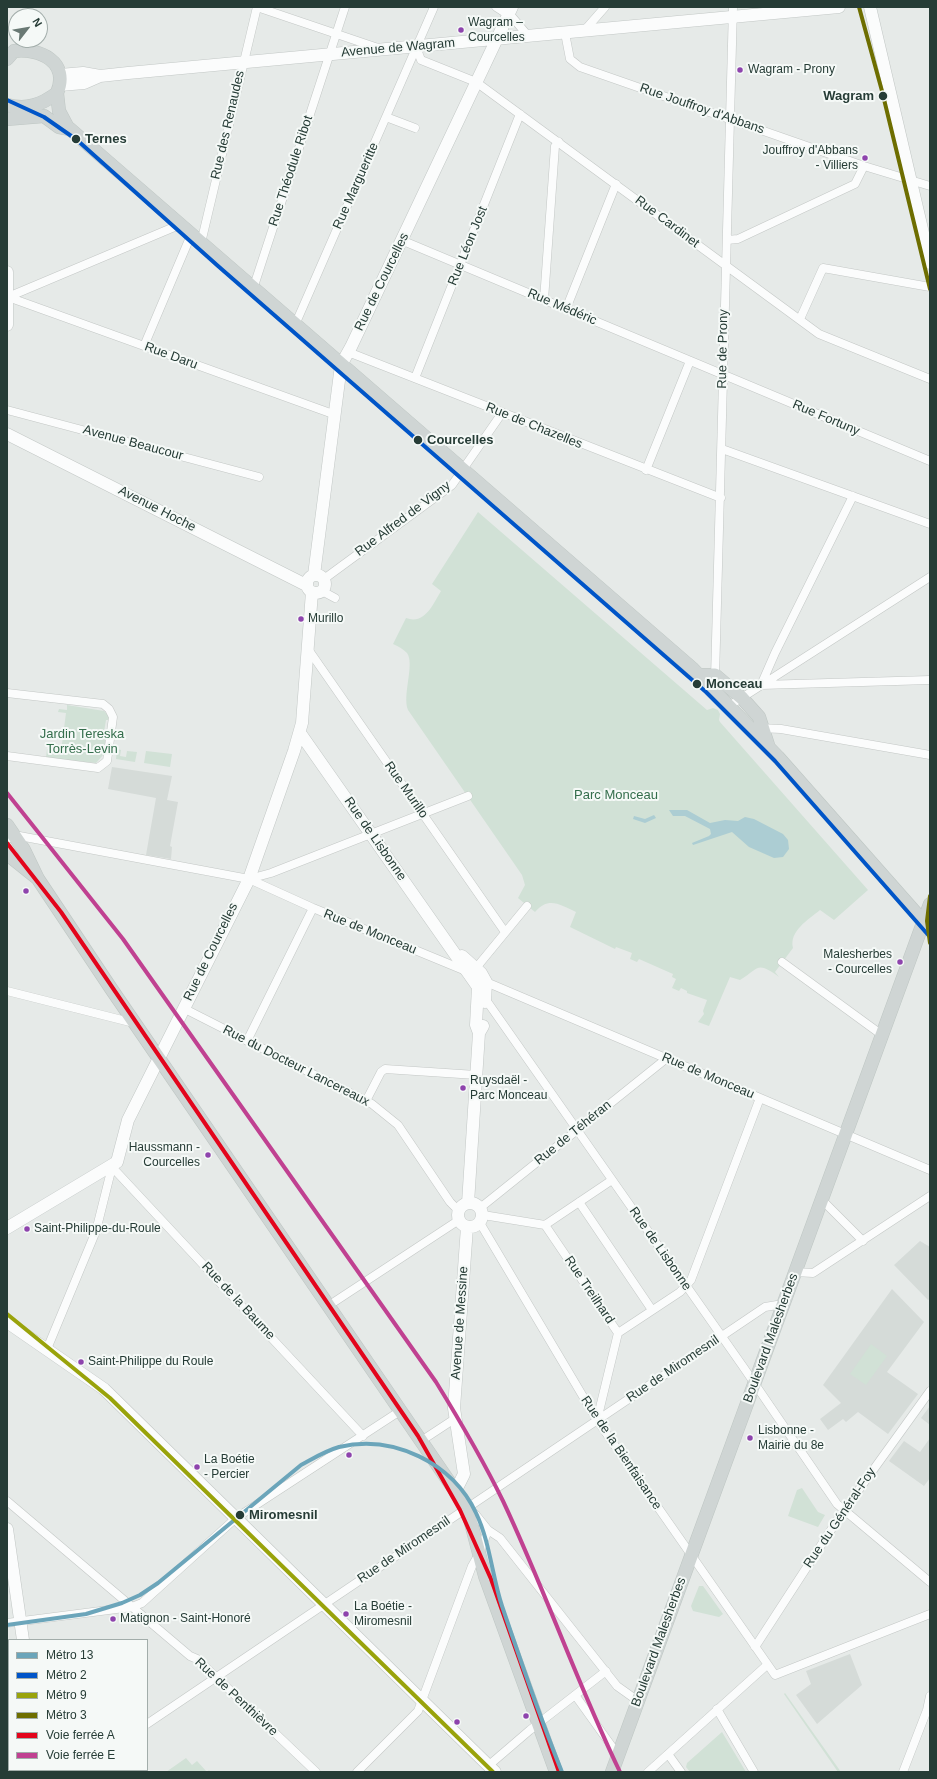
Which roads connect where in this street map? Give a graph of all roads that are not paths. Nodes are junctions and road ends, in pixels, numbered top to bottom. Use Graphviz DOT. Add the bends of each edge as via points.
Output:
graph roads {
  1 [pos="257,7"];
  2 [pos="345,7"];
  3 [pos="434,7"];
  4 [pos="496,7"];
  5 [pos="605,7"];
  6 [pos="839,7"];
  7 [pos="870,7"];
  8 [pos="510,11"];
  9 [pos="732,12"];
  10 [pos="584,31"];
  11 [pos="564,33"];
  12 [pos="337,34"];
  13 [pos="528,37"];
  14 [pos="496,39"];
  15 [pos="416,47"];
  16 [pos="382,50"];
  17 [pos="9,52"];
  18 [pos="330,54"];
  19 [pos="243,62"];
  20 [pos="476,82"];
  21 [pos="59,84"];
  22 [pos="7,105"];
  23 [pos="520,114"];
  24 [pos="386,117"];
  25 [pos="730,118"];
  26 [pos="7,119"];
  27 [pos="68,128"];
  28 [pos="415,128"];
  29 [pos="559,142"];
  30 [pos="864,166"];
  31 [pos="911,182"];
  32 [pos="616,184"];
  33 [pos="930,186"];
  34 [pos="179,225"];
  35 [pos="191,235"];
  36 [pos="401,240"];
  37 [pos="727,240"];
  38 [pos="201,243"];
  39 [pos="930,263"];
  40 [pos="461,265"];
  41 [pos="726,266"];
  42 [pos="7,272"];
  43 [pos="930,287"];
  44 [pos="253,289"];
  45 [pos="8,297"];
  46 [pos="544,300"];
  47 [pos="566,309"];
  48 [pos="800,319"];
  49 [pos="7,325"];
  50 [pos="294,325"];
  51 [pos="144,346"];
  52 [pos="348,352"];
  53 [pos="690,361"];
  54 [pos="341,365"];
  55 [pos="722,374"];
  56 [pos="415,378"];
  57 [pos="930,379"];
  58 [pos="7,410"];
  59 [pos="502,413"];
  60 [pos="333,414"];
  61 [pos="7,434"];
  62 [pos="722,449"];
  63 [pos="930,461"];
  64 [pos="646,470"];
  65 [pos="463,471"];
  66 [pos="259,477"];
  67 [pos="852,496"];
  68 [pos="721,498"];
  69 [pos="930,524"];
  70 [pos="319,577"];
  71 [pos="930,577"];
  72 [pos="314,589"];
  73 [pos="335,598"];
  74 [pos="307,648"];
  75 [pos="699,675"];
  76 [pos="715,675"];
  77 [pos="930,680"];
  78 [pos="761,685"];
  79 [pos="7,692"];
  80 [pos="715,692"];
  81 [pos="742,698"];
  82 [pos="729,706"];
  83 [pos="749,727"];
  84 [pos="762,728"];
  85 [pos="300,733"];
  86 [pos="770,748"];
  87 [pos="7,756"];
  88 [pos="930,756"];
  89 [pos="468,796"];
  90 [pos="423,813"];
  91 [pos="9,833"];
  92 [pos="372,833"];
  93 [pos="7,854"];
  94 [pos="38,879"];
  95 [pos="243,882"];
  96 [pos="930,904"];
  97 [pos="527,906"];
  98 [pos="312,908"];
  99 [pos="927,925"];
  100 [pos="505,932"];
  101 [pos="782,962"];
  102 [pos="471,970"];
  103 [pos="482,985"];
  104 [pos="7,991"];
  105 [pos="485,998"];
  106 [pos="183,1008"];
  107 [pos="134,1023"];
  108 [pos="479,1033"];
  109 [pos="882,1035"];
  110 [pos="247,1041"];
  111 [pos="158,1058"];
  112 [pos="667,1058"];
  113 [pos="476,1075"];
  114 [pos="760,1098"];
  115 [pos="366,1101"];
  116 [pos="577,1130"];
  117 [pos="846,1134"];
  118 [pos="112,1167"];
  119 [pos="930,1170"];
  120 [pos="612,1180"];
  121 [pos="930,1196"];
  122 [pos="822,1200"];
  123 [pos="579,1202"];
  124 [pos="463,1215"];
  125 [pos="481,1215"];
  126 [pos="545,1224"];
  127 [pos="7,1228"];
  128 [pos="863,1241"];
  129 [pos="795,1272"];
  130 [pos="686,1286"];
  131 [pos="783,1304"];
  132 [pos="328,1306"];
  133 [pos="652,1310"];
  134 [pos="7,1322"];
  135 [pos="618,1333"];
  136 [pos="722,1336"];
  137 [pos="47,1349"];
  138 [pos="755,1384"];
  139 [pos="930,1391"];
  140 [pos="400,1411"];
  141 [pos="456,1418"];
  142 [pos="597,1420"];
  143 [pos="363,1436"];
  144 [pos="420,1441"];
  145 [pos="456,1490"];
  146 [pos="7,1501"];
  147 [pos="467,1508"];
  148 [pos="844,1510"];
  149 [pos="236,1518"];
  150 [pos="7,1529"];
  151 [pos="488,1530"];
  152 [pos="479,1554"];
  153 [pos="691,1556"];
  154 [pos="930,1582"];
  155 [pos="324,1604"];
  156 [pos="132,1607"];
  157 [pos="930,1614"];
  158 [pos="20,1622"];
  159 [pos="7,1623"];
  160 [pos="23,1639"];
  161 [pos="755,1647"];
  162 [pos="767,1665"];
  163 [pos="606,1671"];
  164 [pos="215,1678"];
  165 [pos="575,1695"];
  166 [pos="930,1696"];
  167 [pos="423,1701"];
  168 [pos="638,1701"];
  169 [pos="717,1709"];
  170 [pos="148,1723"];
  171 [pos="539,1723"];
  172 [pos="668,1754"];
  173 [pos="618,1756"];
  174 [pos="492,1769"];
  175 [pos="316,1772"];
  176 [pos="357,1772"];
  177 [pos="556,1772"];
  178 [pos="612,1772"];
  179 [pos="648,1772"];
  180 [pos="681,1772"];
  181 [pos="754,1772"];
  182 [pos="903,1772"];
  1 -- 12 [label="street"];
  1 -- 19 [label="street, Rue des Renaudes"];
  2 -- 12 [label="street, Rue Théodule Ribot"];
  3 -- 15 [label="street, Rue Margueritte"];
  4 -- 8 [label="street"];
  5 -- 10 [label="street"];
  6 -- 9 [label="street, Avenue de Wagram"];
  7 -- 31 [label="street"];
  8 -- 13 [label="street"];
  8 -- 14 [label="street, Rue de Courcelles"];
  9 -- 10 [label="street, Avenue de Wagram"];
  9 -- 25 [label="street, Rue de Prony"];
  10 -- 11 [label="street, Avenue de Wagram"];
  11 -- 13 [label="street, Avenue de Wagram"];
  11 -- 25 [label="street, Rue Jouffroy d'Abbans" via="570,59 580,67"];
  12 -- 16 [label="street"];
  12 -- 18 [label="street, Rue Théodule Ribot"];
  13 -- 14 [label="street, Avenue de Wagram"];
  14 -- 15 [label="street, Avenue de Wagram"];
  14 -- 20 [label="street, Rue de Courcelles"];
  15 -- 16 [label="street, Avenue de Wagram"];
  15 -- 20 [label="street, Rue Cardinet" via="418,54 426,63"];
  15 -- 24 [label="street, Rue Margueritte"];
  16 -- 18 [label="street, Avenue de Wagram"];
  17 -- 21 [label="main road" via="30,51 44,55 53,62"];
  18 -- 19 [label="street, Avenue de Wagram"];
  18 -- 44 [label="street, Rue Théodule Ribot"];
  19 -- 21 [label="street, Avenue de Wagram" via="100,76 84,83"];
  19 -- 38 [label="street, Rue des Renaudes"];
  20 -- 23 [label="street, Rue Cardinet"];
  20 -- 36 [label="street, Rue de Courcelles"];
  21 -- 22 [label="main road" via="35,106 24,108"];
  21 -- 27 [label="main road" via="59,111"];
  23 -- 29 [label="street, Rue Cardinet"];
  23 -- 40 [label="street, Rue Léon Jost"];
  24 -- 28 [label="street"];
  24 -- 50 [label="street, Rue Margueritte"];
  25 -- 30 [label="street, Rue Jouffroy d'Abbans"];
  25 -- 37 [label="street, Rue de Prony"];
  26 -- 27 [label="main road" via="42,116 59,127"];
  27 -- 34 [label="main road"];
  29 -- 32 [label="street, Rue Cardinet"];
  29 -- 46 [label="street" via="555,146"];
  30 -- 31 [label="street, Rue Jouffroy d'Abbans"];
  30 -- 37 [label="street" via="855,184 738,239"];
  31 -- 33 [label="street, Rue Jouffroy d'Abbans"];
  31 -- 39 [label="street"];
  32 -- 41 [label="street, Rue Cardinet"];
  32 -- 47 [label="street"];
  34 -- 35 [label="main road"];
  34 -- 45 [label="street"];
  35 -- 38 [label="main road"];
  35 -- 51 [label="street"];
  36 -- 40 [label="street, Rue Médéric"];
  36 -- 52 [label="street, Rue de Courcelles"];
  37 -- 41 [label="street, Rue de Prony"];
  38 -- 44 [label="main road"];
  40 -- 46 [label="street, Rue Médéric"];
  40 -- 56 [label="street, Rue Léon Jost"];
  41 -- 48 [label="street, Rue Cardinet"];
  41 -- 55 [label="street, Rue de Prony"];
  42 -- 45 [label="street"];
  43 -- 48 [label="street" via="823,268"];
  44 -- 50 [label="main road"];
  45 -- 49 [label="street"];
  45 -- 51 [label="street, Rue Daru"];
  46 -- 47 [label="street, Rue Médéric"];
  47 -- 53 [label="street, Rue Médéric"];
  48 -- 57 [label="street, Rue Cardinet" via="818,334"];
  50 -- 54 [label="main road"];
  51 -- 60 [label="street, Rue Daru"];
  52 -- 54 [label="street, Rue de Courcelles"];
  52 -- 56 [label="street, Rue de Chazelles"];
  53 -- 55 [label="street, Rue Médéric"];
  53 -- 64 [label="street"];
  54 -- 60 [label="street, Rue de Courcelles"];
  54 -- 65 [label="main road"];
  55 -- 62 [label="street, Rue de Prony"];
  55 -- 63 [label="street, Rue Fortuny"];
  56 -- 59 [label="street, Rue de Chazelles"];
  58 -- 66 [label="street, Avenue Beaucour"];
  59 -- 64 [label="street, Rue de Chazelles"];
  59 -- 65 [label="street, Rue Alfred de Vigny"];
  60 -- 70 [label="street, Rue de Courcelles"];
  61 -- 72 [label="street, Avenue Hoche"];
  62 -- 67 [label="street"];
  62 -- 68 [label="street, Rue de Prony"];
  64 -- 68 [label="street, Rue de Chazelles"];
  65 -- 70 [label="street, Rue Alfred de Vigny" via="452,485"];
  65 -- 75 [label="main road"];
  67 -- 69 [label="street"];
  67 -- 78 [label="street"];
  68 -- 76 [label="street, Rue de Prony"];
  70 -- 72 [label="street, Rue de Courcelles" via="325,586"];
  70 -- 72 [label="street" via="308,579"];
  71 -- 78 [label="street"];
  72 -- 73 [label="street"];
  72 -- 74 [label="street"];
  74 -- 85 [label="street"];
  74 -- 90 [label="street, Rue Murillo"];
  75 -- 76 [label="main road"];
  75 -- 80 [label="main road"];
  76 -- 80 [label="street, Rue de Prony"];
  76 -- 81 [label="main road"];
  77 -- 78 [label="street"];
  78 -- 81 [label="street"];
  79 -- 87 [label="street" via="103,704 113,717 107,761 98,768"];
  80 -- 82 [label="main road"];
  81 -- 82 [label="street"];
  81 -- 84 [label="main road" via="759,717"];
  82 -- 83 [label="main road"];
  83 -- 84 [label="street"];
  83 -- 86 [label="main road"];
  84 -- 86 [label="main road"];
  84 -- 88 [label="street" via="781,729"];
  85 -- 92 [label="street, Rue de Lisbonne"];
  85 -- 95 [label="street, Rue de Courcelles" via="254,866"];
  86 -- 99 [label="main road"];
  89 -- 90 [label="street"];
  90 -- 92 [label="street"];
  90 -- 100 [label="street, Rue Murillo"];
  91 -- 94 [label="main road" via="26,853"];
  91 -- 95 [label="street"];
  92 -- 95 [label="street"];
  92 -- 102 [label="street, Rue de Lisbonne" via="449,945"];
  93 -- 94 [label="main road"];
  94 -- 107 [label="main road"];
  95 -- 98 [label="street, Rue de Monceau" via="266,887"];
  95 -- 106 [label="street, Rue de Courcelles"];
  96 -- 99 [label="main road, Boulevard Malesherbes"];
  97 -- 100 [label="street"];
  98 -- 102 [label="street, Rue de Monceau"];
  98 -- 110 [label="street"];
  99 -- 109 [label="main road, Boulevard Malesherbes"];
  100 -- 102 [label="street"];
  101 -- 109 [label="street"];
  102 -- 103 [label="street, Rue de Lisbonne"];
  103 -- 105 [label="street, Avenue de Messine"];
  103 -- 108 [label="street, Avenue de Messine" via="476,1025"];
  103 -- 112 [label="street, Rue de Monceau"];
  104 -- 107 [label="street"];
  105 -- 108 [label="street, Avenue de Messine" via="483,1025"];
  105 -- 116 [label="street, Rue de Lisbonne"];
  106 -- 110 [label="street, Rue du Docteur Lancereaux"];
  106 -- 111 [label="street, Rue de Courcelles"];
  107 -- 111 [label="main road"];
  108 -- 113 [label="street, Avenue de Messine"];
  109 -- 117 [label="main road, Boulevard Malesherbes"];
  110 -- 115 [label="street, Rue du Docteur Lancereaux"];
  111 -- 118 [label="street, Rue de Courcelles" via="128,1120 117,1162"];
  111 -- 132 [label="main road"];
  112 -- 114 [label="street, Rue de Monceau"];
  112 -- 116 [label="street, Rue de Téhéran"];
  113 -- 115 [label="street" via="384,1069"];
  113 -- 124 [label="street, Avenue de Messine"];
  114 -- 117 [label="street, Rue de Monceau"];
  114 -- 130 [label="street" via="691,1280"];
  115 -- 124 [label="street, Rue du Docteur Lancereaux" via="398,1125 450,1202"];
  116 -- 120 [label="street, Rue de Lisbonne"];
  116 -- 125 [label="street, Rue de Téhéran"];
  117 -- 119 [label="street, Rue de Monceau"];
  117 -- 122 [label="main road, Boulevard Malesherbes"];
  118 -- 127 [label="street"];
  118 -- 137 [label="street, Rue de Courcelles" via="96,1231"];
  118 -- 143 [label="street, Rue de la Baume"];
  120 -- 123 [label="street"];
  120 -- 130 [label="street, Rue de Lisbonne"];
  121 -- 128 [label="street"];
  122 -- 128 [label="street"];
  122 -- 129 [label="main road, Boulevard Malesherbes"];
  123 -- 126 [label="street"];
  123 -- 133 [label="street"];
  124 -- 125 [label="street" via="474,1204"];
  124 -- 125 [label="street" via="474,1227"];
  124 -- 132 [label="street"];
  124 -- 141 [label="street, Avenue de Messine" via="454,1408"];
  125 -- 126 [label="street"];
  125 -- 142 [label="street, Rue de la Bienfaisance"];
  126 -- 135 [label="street, Rue Treilhard"];
  128 -- 129 [label="street" via="813,1273"];
  129 -- 131 [label="main road, Boulevard Malesherbes"];
  130 -- 133 [label="street"];
  130 -- 136 [label="street, Rue de Lisbonne"];
  131 -- 136 [label="street, Rue de Miromesnil" via="765,1307"];
  131 -- 138 [label="main road, Boulevard Malesherbes"];
  132 -- 140 [label="main road"];
  133 -- 135 [label="street"];
  134 -- 137 [label="street"];
  135 -- 142 [label="street, Rue Treilhard"];
  136 -- 138 [label="street, Rue de Lisbonne"];
  136 -- 142 [label="street, Rue de Miromesnil"];
  137 -- 149 [label="street" via="104,1389"];
  138 -- 148 [label="street, Rue de Lisbonne" via="837,1504"];
  138 -- 153 [label="main road, Boulevard Malesherbes"];
  139 -- 148 [label="street, Rue du Général-Foy"];
  140 -- 143 [label="street"];
  140 -- 144 [label="main road"];
  141 -- 144 [label="street"];
  141 -- 145 [label="street, Avenue de Messine" via="464,1474"];
  142 -- 147 [label="street, Rue de Miromesnil"];
  142 -- 153 [label="street, Rue de la Bienfaisance"];
  143 -- 149 [label="street"];
  144 -- 145 [label="main road"];
  145 -- 147 [label="main road"];
  146 -- 156 [label="street, Rue de Penthièvre"];
  147 -- 151 [label="street"];
  147 -- 152 [label="main road"];
  147 -- 155 [label="street, Rue de Miromesnil"];
  148 -- 154 [label="street, Rue de Lisbonne"];
  148 -- 161 [label="street, Rue du Général-Foy"];
  149 -- 155 [label="street"];
  149 -- 156 [label="street" via="142,1603"];
  150 -- 158 [label="street"];
  151 -- 152 [label="street"];
  151 -- 163 [label="street" via="500,1538"];
  152 -- 167 [label="street" via="472,1566 425,1689"];
  152 -- 171 [label="main road"];
  153 -- 161 [label="street, Rue de la Bienfaisance"];
  153 -- 168 [label="main road, Boulevard Malesherbes"];
  155 -- 164 [label="street, Rue de Miromesnil"];
  155 -- 167 [label="street"];
  156 -- 158 [label="street"];
  156 -- 164 [label="street, Rue de Penthièvre" via="190,1656 197,1659"];
  157 -- 162 [label="street, Rue de la Bienfaisance" via="774,1675"];
  158 -- 159 [label="street"];
  158 -- 160 [label="street"];
  161 -- 162 [label="street, Rue de la Bienfaisance"];
  162 -- 169 [label="street"];
  163 -- 165 [label="street"];
  163 -- 168 [label="street" via="617,1686"];
  164 -- 170 [label="street, Rue de Miromesnil"];
  164 -- 175 [label="street, Rue de Penthièvre"];
  165 -- 171 [label="street"];
  165 -- 173 [label="street"];
  166 -- 182 [label="street"];
  167 -- 174 [label="street"];
  167 -- 176 [label="street" via="418,1711"];
  168 -- 173 [label="main road, Boulevard Malesherbes"];
  169 -- 172 [label="street"];
  169 -- 181 [label="street"];
  171 -- 174 [label="street"];
  171 -- 177 [label="main road"];
  172 -- 179 [label="street"];
  172 -- 180 [label="street"];
  173 -- 178 [label="main road, Boulevard Malesherbes"];
}
